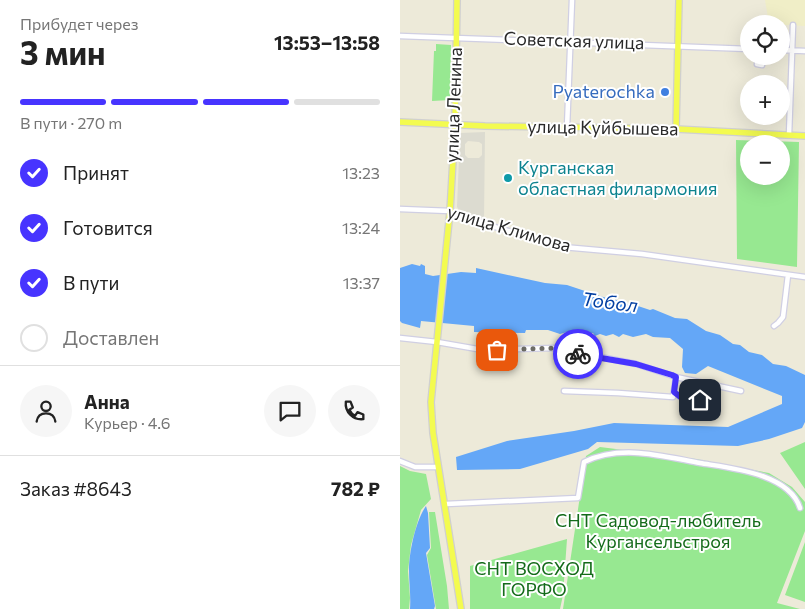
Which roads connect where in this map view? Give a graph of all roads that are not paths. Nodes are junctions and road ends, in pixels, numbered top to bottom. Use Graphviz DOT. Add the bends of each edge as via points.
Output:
graph roads {
  1 [pos="457,0"];
  2 [pos="572,0"];
  3 [pos="679,0"];
  4 [pos="793,25"];
  5 [pos="400,36"];
  6 [pos="456,38"];
  7 [pos="571,41"];
  8 [pos="678,45"];
  9 [pos="740,48"];
  10 [pos="792,51"];
  11 [pos="805,51"];
  12 [pos="400,122"];
  13 [pos="454,125"];
  14 [pos="567,128"];
  15 [pos="676,129"];
  16 [pos="789,135"];
  17 [pos="790,135"];
  18 [pos="805,136"];
  19 [pos="400,209"];
  20 [pos="450,211"];
  21 [pos="788,275"];
  22 [pos="805,277"];
  23 [pos="774,326"];
  24 [pos="400,338"];
  25 [pos="437,342"];
  26 [pos="676,377"];
  27 [pos="702,383"];
  28 [pos="564,391"];
  29 [pos="740,391"];
  30 [pos="673,395"];
  31 [pos="400,461"];
  32 [pos="438,467"];
  33 [pos="446,504"];
  34 [pos="800,508"];
  35 [pos="461,609"];
  1 -- 6 [label="main road, улица Ленина"];
  2 -- 7 [label="street"];
  3 -- 8 [label="main road"];
  4 -- 10 [label="street"];
  5 -- 6 [label="street, Советская улица"];
  6 -- 7 [label="street, Советская улица"];
  6 -- 13 [label="main road, улица Ленина"];
  7 -- 8 [label="street, Советская улица"];
  7 -- 14 [label="street"];
  8 -- 9 [label="street, Советская улица"];
  8 -- 15 [label="main road"];
  10 -- 11 [label="street"];
  10 -- 16 [label="street"];
  12 -- 13 [label="main road, улица Куйбышева"];
  13 -- 14 [label="main road, улица Куйбышева"];
  13 -- 20 [label="main road, улица Ленина"];
  14 -- 15 [label="main road, улица Куйбышева"];
  15 -- 16 [label="main road, улица Куйбышева"];
  17 -- 18 [label="main road, улица Куйбышева"];
  19 -- 20 [label="street, улица Климова"];
  20 -- 21 [label="street, улица Климова" via="548,244"];
  20 -- 25 [label="main road, улица Ленина"];
  21 -- 22 [label="street, улица Климова"];
  21 -- 23 [label="street" via="783,317"];
  24 -- 25 [label="street"];
  25 -- 26 [label="street" via="483,350 555,348 636,364"];
  25 -- 32 [label="main road, улица Ленина" via="431,402"];
  26 -- 27 [label="street"];
  26 -- 30 [label="street"];
  27 -- 29 [label="street"];
  27 -- 30 [label="street" via="698,401"];
  28 -- 30 [label="street"];
  31 -- 32 [label="street" via="415,467"];
  32 -- 33 [label="main road, улица Ленина"];
  33 -- 34 [label="street" via="578,498 584,462 600,455 647,453 763,475 794,496"];
  33 -- 35 [label="main road, улица Ленина"];
}
